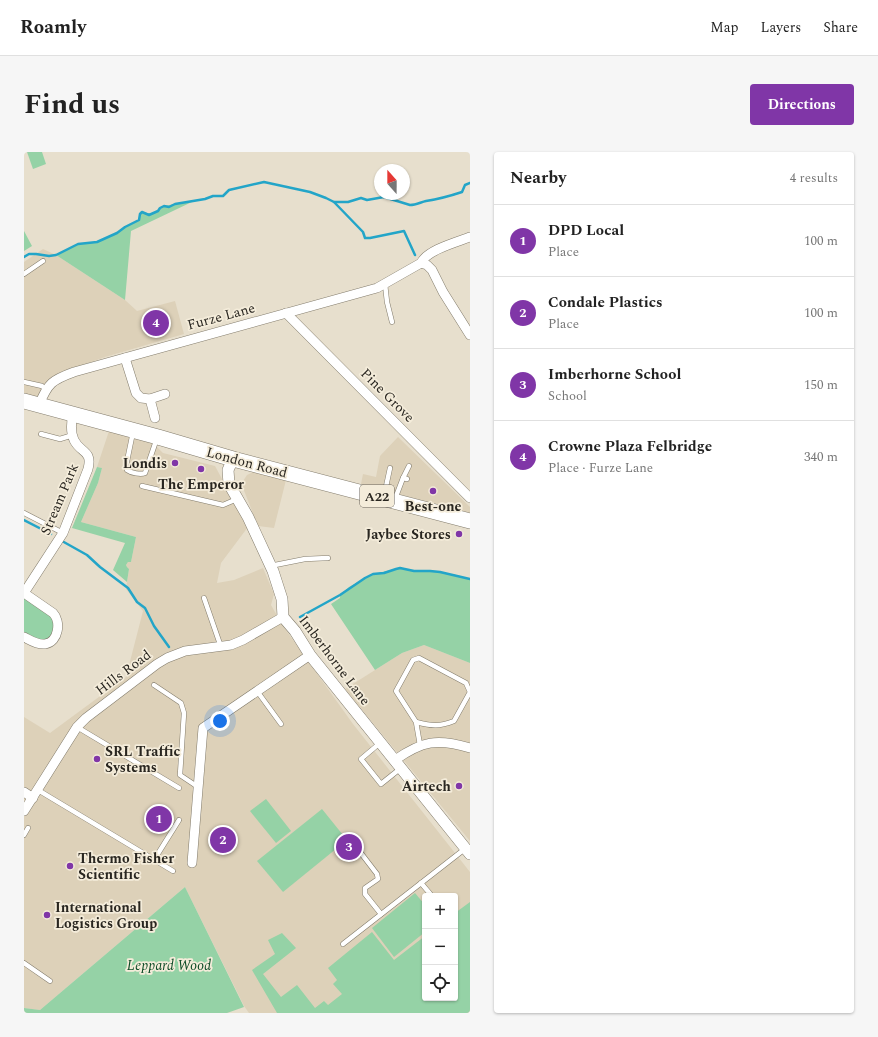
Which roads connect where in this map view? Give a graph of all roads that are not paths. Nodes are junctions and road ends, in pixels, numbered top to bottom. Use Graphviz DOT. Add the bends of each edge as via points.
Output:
graph roads {
  1 [pos="470,237"];
  2 [pos="44,261"];
  3 [pos="420,263"];
  4 [pos="24,274"];
  5 [pos="386,284"];
  6 [pos="286,313"];
  7 [pos="392,322"];
  8 [pos="470,335"];
  9 [pos="125,358"];
  10 [pos="24,382"];
  11 [pos="46,389"];
  12 [pos="165,394"];
  13 [pos="150,399"];
  14 [pos="24,401"];
  15 [pos="39,405"];
  16 [pos="73,414"];
  17 [pos="155,418"];
  18 [pos="134,430"];
  19 [pos="41,434"];
  20 [pos="73,435"];
  21 [pos="158,437"];
  22 [pos="233,459"];
  23 [pos="409,466"];
  24 [pos="390,468"];
  25 [pos="142,486"];
  26 [pos="395,496"];
  27 [pos="470,498"];
  28 [pos="237,499"];
  29 [pos="24,512"];
  30 [pos="470,521"];
  31 [pos="64,533"];
  32 [pos="328,558"];
  33 [pos="270,566"];
  34 [pos="204,598"];
  35 [pos="283,617"];
  36 [pos="24,637"];
  37 [pos="221,647"];
  38 [pos="310,655"];
  39 [pos="154,685"];
  40 [pos="257,691"];
  41 [pos="416,722"];
  42 [pos="281,724"];
  43 [pos="77,727"];
  44 [pos="380,744"];
  45 [pos="420,745"];
  46 [pos="470,748"];
  47 [pos="398,764"];
  48 [pos="198,787"];
  49 [pos="179,788"];
  50 [pos="24,792"];
  51 [pos="36,794"];
  52 [pos="24,811"];
  53 [pos="180,820"];
  54 [pos="28,828"];
  55 [pos="24,835"];
  56 [pos="347,835"];
  57 [pos="468,851"];
  58 [pos="154,860"];
  59 [pos="192,863"];
  60 [pos="173,871"];
  61 [pos="421,883"];
  62 [pos="429,893"];
  63 [pos="381,914"];
  64 [pos="343,944"];
  65 [pos="24,963"];
  66 [pos="50,981"];
  1 -- 3 [label="street, Furze Lane" via="431,253"];
  2 -- 4 [label="lane"];
  3 -- 5 [label="street, Furze Lane"];
  3 -- 8 [label="street" via="432,270"];
  5 -- 6 [label="street, Furze Lane"];
  5 -- 7 [label="lane"];
  6 -- 9 [label="street, Furze Lane"];
  6 -- 27 [label="street, Pine Grove"];
  9 -- 11 [label="street, Furze Lane" via="74,372 57,379"];
  9 -- 13 [label="street" via="136,393 141,398"];
  10 -- 11 [label="lane"];
  11 -- 15 [label="street, Furze Lane"];
  12 -- 13 [label="street"];
  13 -- 17 [label="street"];
  14 -- 15 [label="highway, London Road / A22"];
  15 -- 16 [label="highway, London Road / A22"];
  16 -- 18 [label="highway, London Road / A22"];
  16 -- 20 [label="street"];
  18 -- 21 [label="highway, London Road / A22"];
  18 -- 21 [label="lane" via="126,466 129,472 145,473"];
  19 -- 20 [label="lane" via="60,438"];
  20 -- 31 [label="street, Stream Park" via="90,461"];
  21 -- 22 [label="highway, London Road / A22"];
  22 -- 26 [label="highway, London Road / A22"];
  22 -- 28 [label="street, Imberhorne Lane" via="228,470 229,484"];
  23 -- 26 [label="lane" via="403,486"];
  24 -- 26 [label="lane"];
  25 -- 28 [label="lane" via="223,505"];
  26 -- 30 [label="highway, London Road / A22"];
  28 -- 33 [label="street, Imberhorne Lane"];
  29 -- 31 [label="lane"];
  31 -- 36 [label="street, Stream Park" via="24,593 57,617 56,635 46,644 38,644"];
  32 -- 33 [label="lane" via="305,559"];
  33 -- 35 [label="street, Imberhorne Lane" via="282,599"];
  34 -- 37 [label="lane"];
  35 -- 37 [label="street, Hills Road" via="243,640"];
  35 -- 38 [label="street, Imberhorne Lane"];
  37 -- 43 [label="street, Hills Road" via="185,651 167,658"];
  38 -- 40 [label="street"];
  38 -- 44 [label="street, Imberhorne Lane"];
  39 -- 48 [label="lane" via="181,703 184,713 180,775"];
  40 -- 42 [label="lane"];
  40 -- 48 [label="street" via="203,728"];
  41 -- 41 [label="lane" via="433,726 454,721 470,692 466,683 419,658 413,660 396,691"];
  41 -- 45 [label="lane"];
  43 -- 49 [label="lane"];
  43 -- 51 [label="street, Hills Road"];
  44 -- 47 [label="street, Imberhorne Lane"];
  44 -- 47 [label="lane" via="361,759 381,784"];
  45 -- 46 [label="street" via="437,742 456,743"];
  45 -- 47 [label="street" via="408,751"];
  47 -- 57 [label="street, Imberhorne Lane"];
  48 -- 59 [label="street"];
  50 -- 51 [label="street"];
  51 -- 52 [label="street, Hills Road"];
  51 -- 58 [label="lane"];
  53 -- 58 [label="lane"];
  54 -- 55 [label="lane"];
  56 -- 63 [label="lane" via="377,874 378,879 365,888 364,892"];
  57 -- 61 [label="lane"];
  58 -- 60 [label="lane"];
  61 -- 62 [label="lane"];
  61 -- 63 [label="lane"];
  63 -- 64 [label="lane"];
  65 -- 66 [label="lane"];
}
